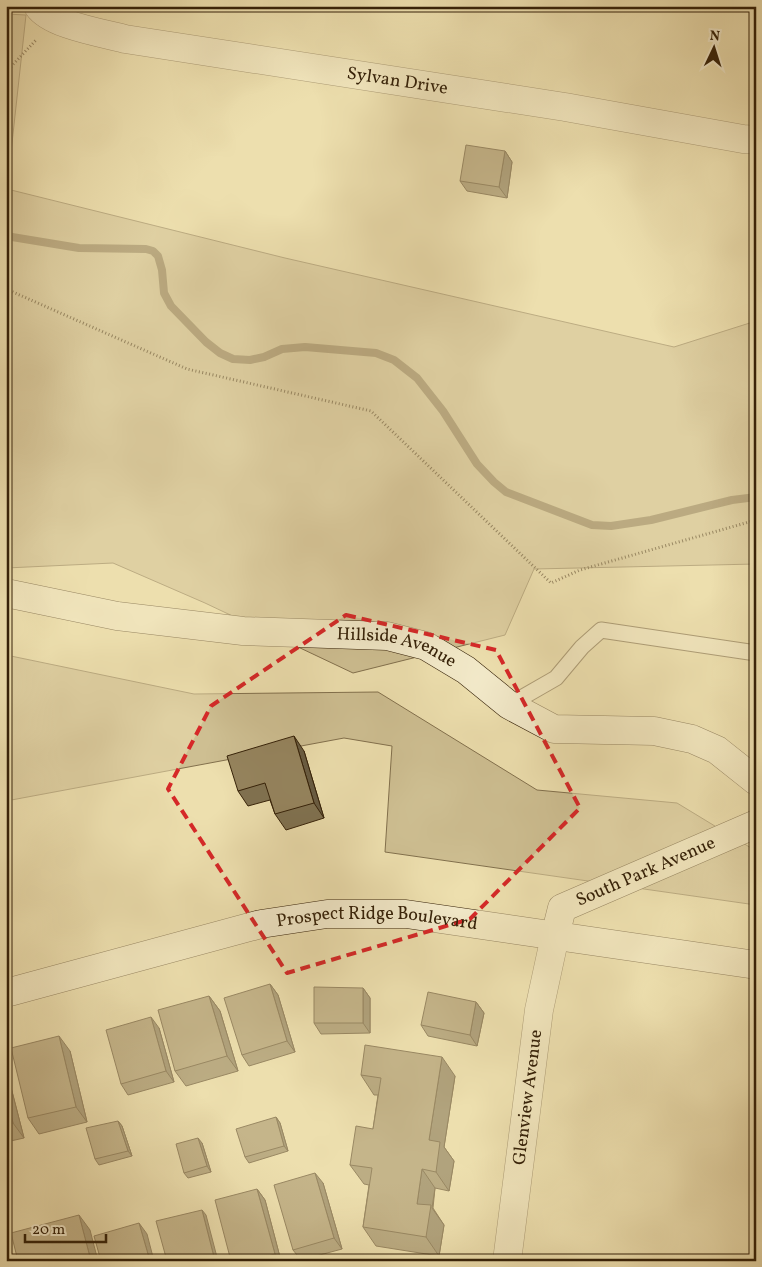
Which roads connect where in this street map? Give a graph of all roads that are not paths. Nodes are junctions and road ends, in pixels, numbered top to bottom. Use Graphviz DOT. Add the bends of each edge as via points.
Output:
graph roads {
  1 [pos="45,12"];
  2 [pos="756,140"];
  3 [pos="6,593"];
  4 [pos="756,653"];
  5 [pos="509,705"];
  6 [pos="756,781"];
  7 [pos="756,824"];
  8 [pos="555,936"];
  9 [pos="756,965"];
  10 [pos="6,993"];
  11 [pos="507,1261"];
  1 -- 2 [label="street, Sylvan Drive" via="66,24 125,39"];
  3 -- 5 [label="street, Hillside Avenue" via="117,616 242,631 387,636 426,646 466,670"];
  4 -- 5 [label="lane" via="601,630 556,678"];
  5 -- 6 [label="street, Hillside Avenue" via="554,729 654,731 692,739 718,750"];
  7 -- 8 [label="street, South Park Avenue" via="562,908"];
  8 -- 9 [label="street, Prospect Ridge Boulevard"];
  8 -- 10 [label="street, Prospect Ridge Boulevard" via="406,914 327,914 261,924"];
  8 -- 11 [label="street, Glenview Avenue" via="539,1010"];
}
